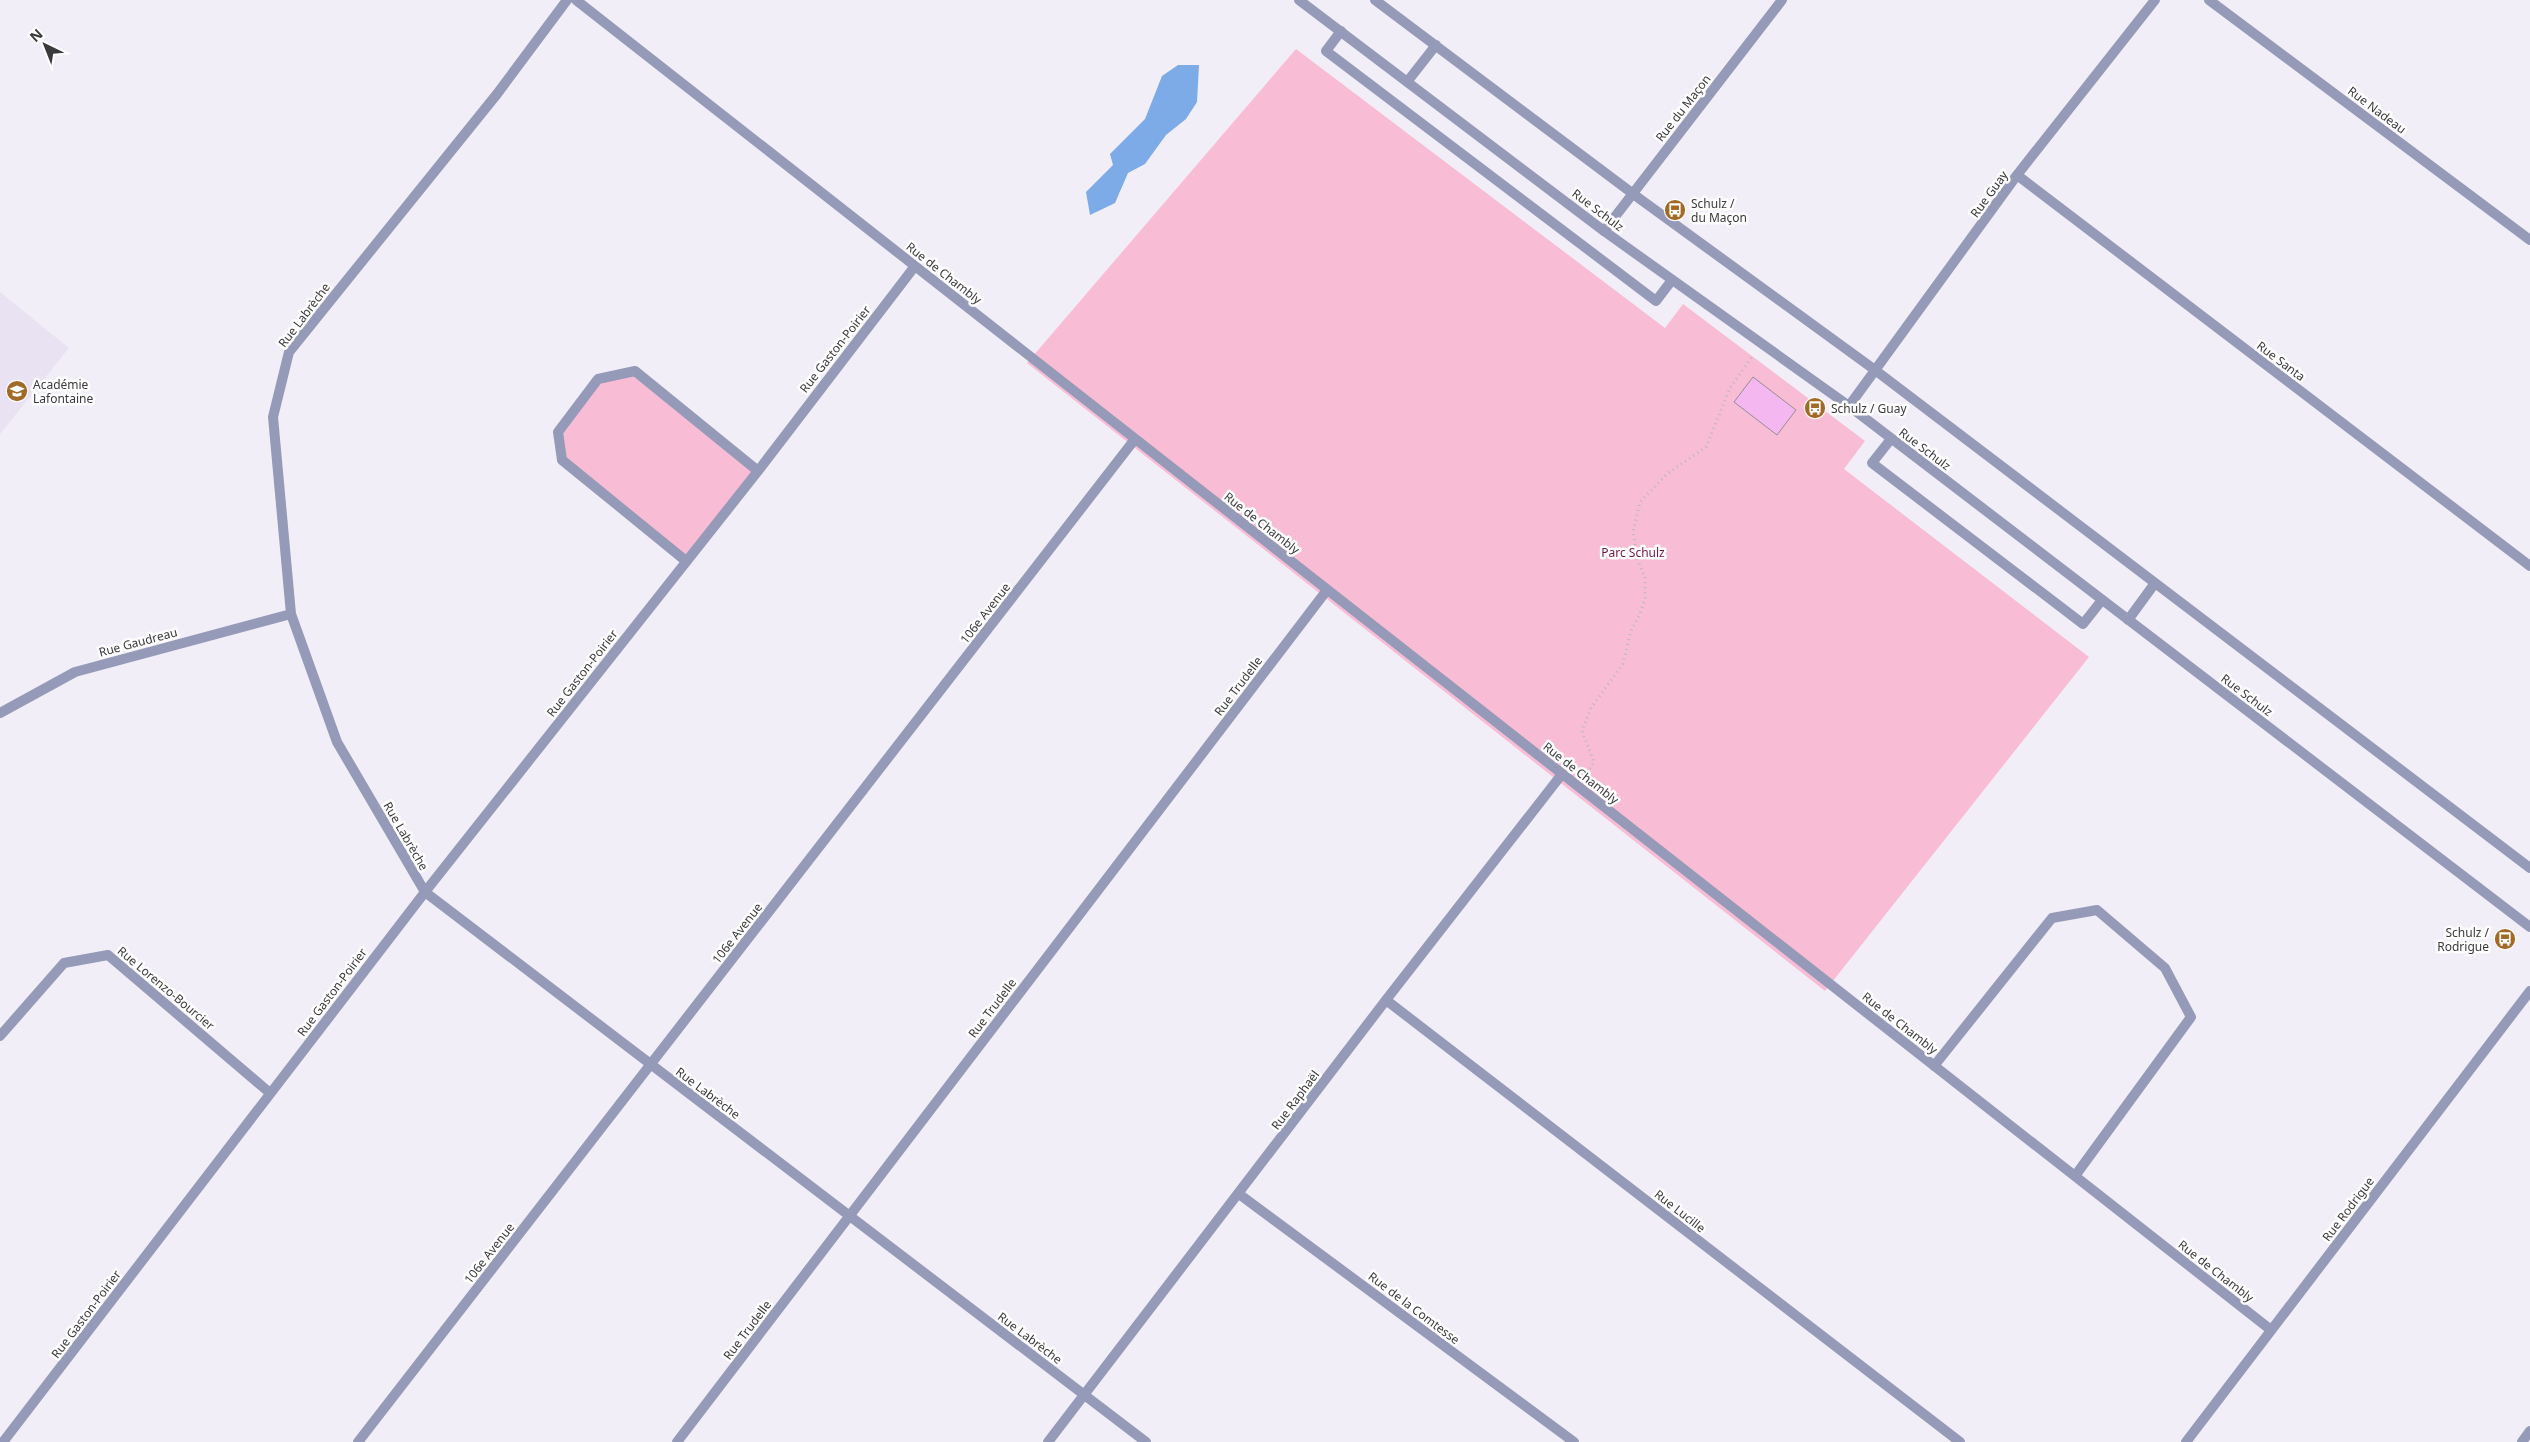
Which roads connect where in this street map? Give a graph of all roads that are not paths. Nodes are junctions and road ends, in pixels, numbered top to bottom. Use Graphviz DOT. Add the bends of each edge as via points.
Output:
graph roads {
  1 [pos="566,0"];
  2 [pos="576,0"];
  3 [pos="1299,0"];
  4 [pos="1375,0"];
  5 [pos="1782,0"];
  6 [pos="2154,0"];
  7 [pos="2209,0"];
  8 [pos="1340,32"];
  9 [pos="1436,45"];
  10 [pos="1408,82"];
  11 [pos="2017,175"];
  12 [pos="1633,193"];
  13 [pos="1604,231"];
  14 [pos="2530,240"];
  15 [pos="915,266"];
  16 [pos="1672,280"];
  17 [pos="1875,370"];
  18 [pos="1848,406"];
  19 [pos="1135,439"];
  20 [pos="1891,439"];
  21 [pos="758,470"];
  22 [pos="686,561"];
  23 [pos="2530,566"];
  24 [pos="2155,583"];
  25 [pos="1327,590"];
  26 [pos="2102,600"];
  27 [pos="291,614"];
  28 [pos="2128,620"];
  29 [pos="0,713"];
  30 [pos="1562,774"];
  31 [pos="2530,868"];
  32 [pos="425,892"];
  33 [pos="2530,927"];
  34 [pos="2530,991"];
  35 [pos="1386,1000"];
  36 [pos="0,1036"];
  37 [pos="651,1064"];
  38 [pos="1934,1066"];
  39 [pos="270,1094"];
  40 [pos="2075,1176"];
  41 [pos="1239,1194"];
  42 [pos="850,1216"];
  43 [pos="2271,1330"];
  44 [pos="1084,1395"];
  45 [pos="2530,1431"];
  46 [pos="3,1442"];
  47 [pos="358,1442"];
  48 [pos="677,1442"];
  49 [pos="1048,1442"];
  50 [pos="1146,1442"];
  51 [pos="1574,1442"];
  52 [pos="1960,1442"];
  53 [pos="2186,1442"];
  54 [pos="2522,1442"];
  1 -- 27 [label="street, Rue Labrèche" via="497,94 289,352 272,418"];
  2 -- 15 [label="street, Rue de Chambly"];
  3 -- 8 [label="street, Rue Schulz"];
  4 -- 9 [label="street"];
  5 -- 12 [label="street, Rue du Maçon"];
  6 -- 11 [label="street, Rue Guay"];
  7 -- 14 [label="street, Rue Nadeau"];
  8 -- 10 [label="street, Rue Schulz"];
  8 -- 16 [label="street" via="1326,51 1656,301"];
  9 -- 10 [label="street"];
  9 -- 12 [label="street"];
  10 -- 13 [label="street, Rue Schulz"];
  11 -- 17 [label="street, Rue Guay"];
  11 -- 23 [label="street, Rue Santa"];
  12 -- 13 [label="street, Rue du Maçon"];
  12 -- 17 [label="street"];
  13 -- 16 [label="street, Rue Schulz"];
  15 -- 19 [label="street, Rue de Chambly"];
  15 -- 21 [label="street, Rue Gaston-Poirier"];
  16 -- 18 [label="street, Rue Schulz"];
  17 -- 18 [label="street, Rue Guay"];
  17 -- 24 [label="street"];
  18 -- 20 [label="street, Rue Schulz"];
  19 -- 25 [label="street, Rue de Chambly"];
  19 -- 37 [label="street, 106e Avenue"];
  20 -- 26 [label="street, Rue Schulz"];
  20 -- 26 [label="street" via="1872,464 2083,624"];
  21 -- 22 [label="street, Rue Gaston-Poirier"];
  21 -- 22 [label="street" via="635,371 598,379 558,432 562,460"];
  22 -- 32 [label="street, Rue Gaston-Poirier"];
  24 -- 28 [label="street"];
  24 -- 31 [label="street"];
  25 -- 30 [label="street, Rue de Chambly"];
  25 -- 42 [label="street, Rue Trudelle"];
  26 -- 28 [label="street, Rue Schulz"];
  27 -- 29 [label="street, Rue Gaudreau" via="75,672"];
  27 -- 32 [label="street, Rue Labrèche" via="337,742"];
  28 -- 33 [label="street, Rue Schulz"];
  30 -- 35 [label="street, Rue Raphaël"];
  30 -- 38 [label="street, Rue de Chambly"];
  32 -- 37 [label="street, Rue Labrèche"];
  32 -- 39 [label="street, Rue Gaston-Poirier"];
  34 -- 43 [label="street, Rue Rodrigue"];
  35 -- 41 [label="street, Rue Raphaël"];
  35 -- 52 [label="street, Rue Lucille"];
  36 -- 39 [label="street, Rue Lorenzo-Bourcier" via="64,963 108,955"];
  37 -- 42 [label="street, Rue Labrèche"];
  37 -- 47 [label="street, 106e Avenue"];
  38 -- 40 [label="street, Rue de Chambly"];
  38 -- 40 [label="street, Rue de Chambly" via="2052,918 2097,910 2165,968 2191,1017"];
  39 -- 46 [label="street, Rue Gaston-Poirier"];
  40 -- 43 [label="street, Rue de Chambly"];
  41 -- 44 [label="street, Rue Raphaël"];
  41 -- 51 [label="street, Rue de la Comtesse"];
  42 -- 44 [label="street, Rue Labrèche"];
  42 -- 48 [label="street, Rue Trudelle"];
  43 -- 53 [label="street, Rue Rodrigue"];
  44 -- 49 [label="street, Rue Raphaël"];
  44 -- 50 [label="street, Rue Labrèche"];
  45 -- 54 [label="street"];
}
